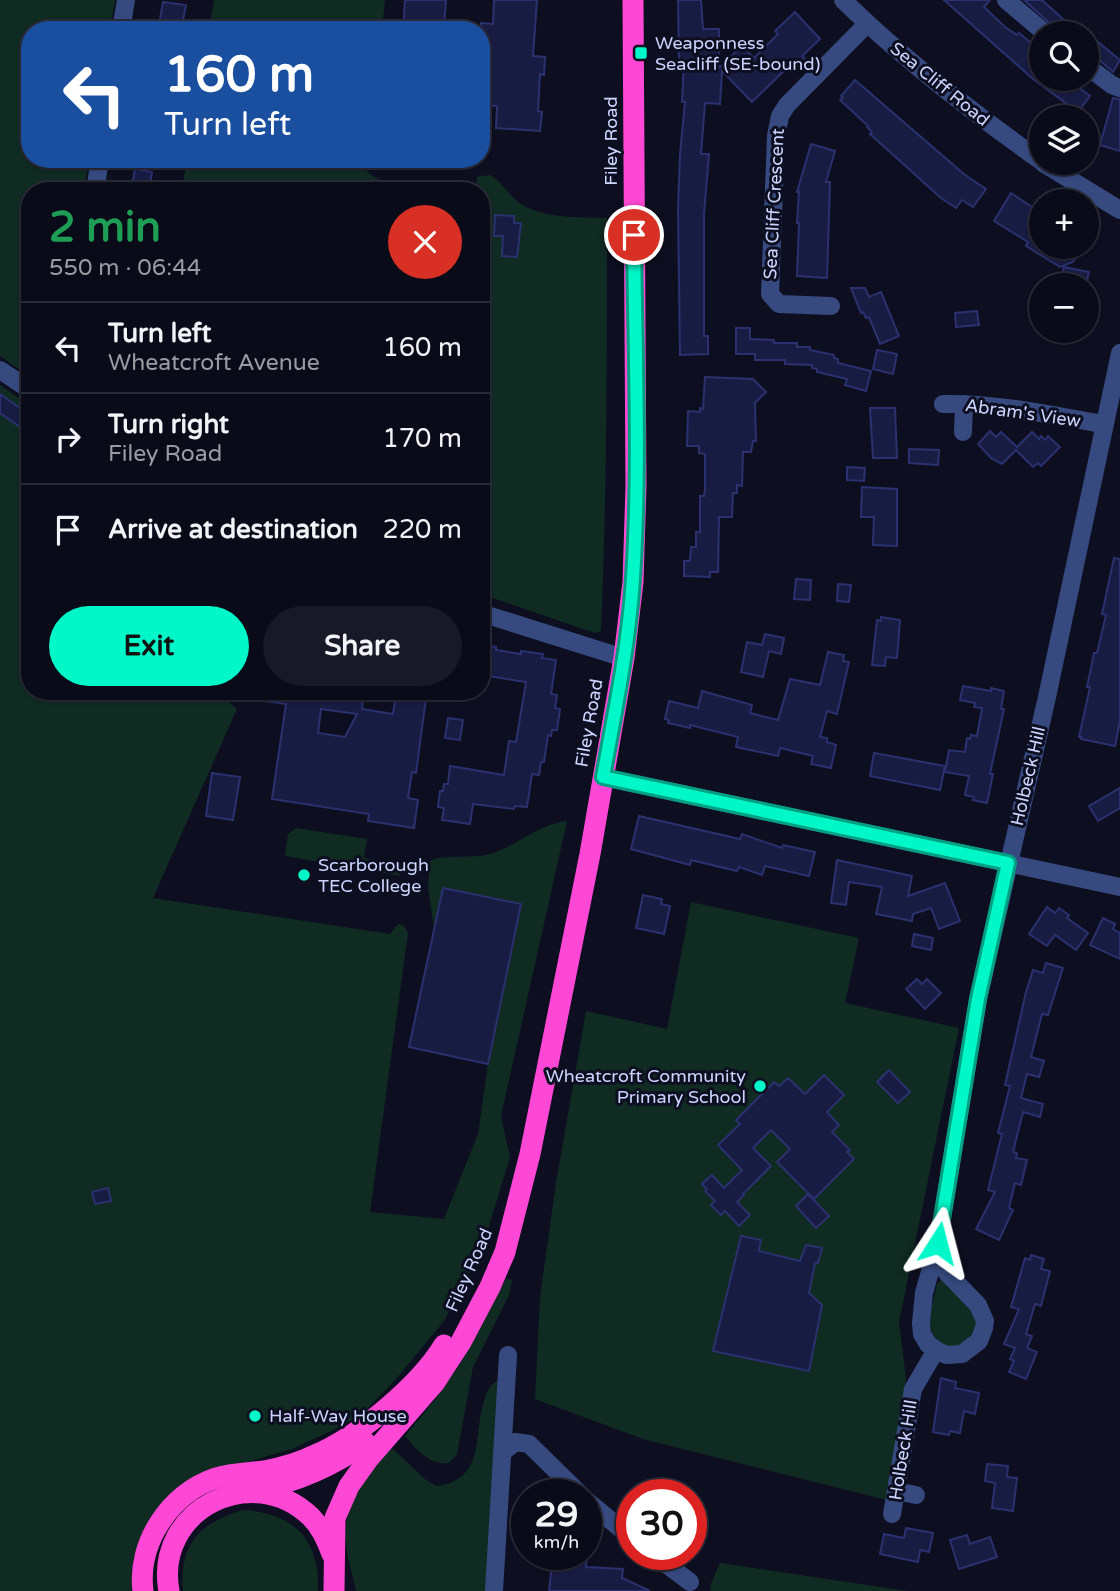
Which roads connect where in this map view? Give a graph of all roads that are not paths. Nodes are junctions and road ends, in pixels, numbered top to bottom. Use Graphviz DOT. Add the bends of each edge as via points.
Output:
graph roads {
  1 [pos="126,0"];
  2 [pos="633,0"];
  3 [pos="843,0"];
  4 [pos="1006,0"];
  5 [pos="122,21"];
  6 [pos="1031,21"];
  7 [pos="867,24"];
  8 [pos="1099,75"];
  9 [pos="1120,88"];
  10 [pos="1029,153"];
  11 [pos="1064,175"];
  12 [pos="1120,209"];
  13 [pos="831,306"];
  14 [pos="1120,353"];
  15 [pos="0,369"];
  16 [pos="21,384"];
  17 [pos="943,404"];
  18 [pos="964,404"];
  19 [pos="1103,424"];
  20 [pos="963,432"];
  21 [pos="490,616"];
  22 [pos="624,658"];
  23 [pos="603,777"];
  24 [pos="1008,863"];
  25 [pos="1120,887"];
  26 [pos="557,1007"];
  27 [pos="938,1243"];
  28 [pos="936,1350"];
  29 [pos="508,1355"];
  30 [pos="407,1416"];
  31 [pos="503,1452"];
  32 [pos="565,1479"];
  33 [pos="896,1491"];
  34 [pos="250,1492"];
  35 [pos="916,1494"];
  36 [pos="602,1513"];
  37 [pos="892,1514"];
  38 [pos="616,1525"];
  39 [pos="333,1556"];
  40 [pos="674,1570"];
  41 [pos="690,1582"];
  42 [pos="336,1589"];
  43 [pos="143,1591"];
  44 [pos="169,1591"];
  45 [pos="494,1591"];
  1 -- 5 [label="street"];
  2 -- 22 [label="highway, Filey Road" via="636,486 632,594"];
  3 -- 7 [label="street, Sea Cliff Road"];
  4 -- 6 [label="street"];
  7 -- 10 [label="street, Sea Cliff Road" via="978,117"];
  7 -- 13 [label="street, Sea Cliff Crescent" via="780,116 776,136 770,294 779,304"];
  8 -- 9 [label="street"];
  11 -- 12 [label="street, Sea Cliff Road"];
  14 -- 19 [label="street, Holbeck Hill"];
  15 -- 16 [label="street"];
  17 -- 18 [label="street, Abram's View"];
  18 -- 19 [label="street, Abram's View"];
  18 -- 20 [label="street"];
  19 -- 24 [label="street, Holbeck Hill"];
  21 -- 22 [label="street"];
  22 -- 23 [label="highway, Filey Road"];
  23 -- 24 [label="street"];
  23 -- 26 [label="highway, Filey Road"];
  24 -- 25 [label="street"];
  24 -- 27 [label="street, Holbeck Hill" via="978,999"];
  26 -- 30 [label="highway, Filey Road" via="530,1154 505,1252 461,1342"];
  26 -- 43 [label="highway" via="536,1063 491,1261 441,1349 405,1391 345,1441 286,1466 215,1479 189,1491 155,1531 146,1552"];
  27 -- 28 [label="street, Holbeck Hill" via="920,1322 922,1334"];
  27 -- 28 [label="street, Holbeck Hill" via="947,1273 978,1305 985,1328 962,1354"];
  28 -- 33 [label="street, Holbeck Hill" via="913,1389"];
  29 -- 31 [label="street"];
  30 -- 34 [label="highway, Filey Road" via="336,1463 307,1477"];
  30 -- 39 [label="highway, Filey Road" via="349,1486 335,1518"];
  31 -- 32 [label="street" via="514,1442 529,1444"];
  31 -- 45 [label="street"];
  33 -- 35 [label="street"];
  33 -- 37 [label="street, Holbeck Hill"];
  34 -- 39 [label="highway, Filey Road" via="294,1503 312,1518"];
  34 -- 44 [label="highway, Filey Road" via="216,1500 187,1522 174,1542 168,1564"];
  36 -- 38 [label="street"];
  39 -- 42 [label="highway, Filey Road"];
  40 -- 41 [label="street"];
}
